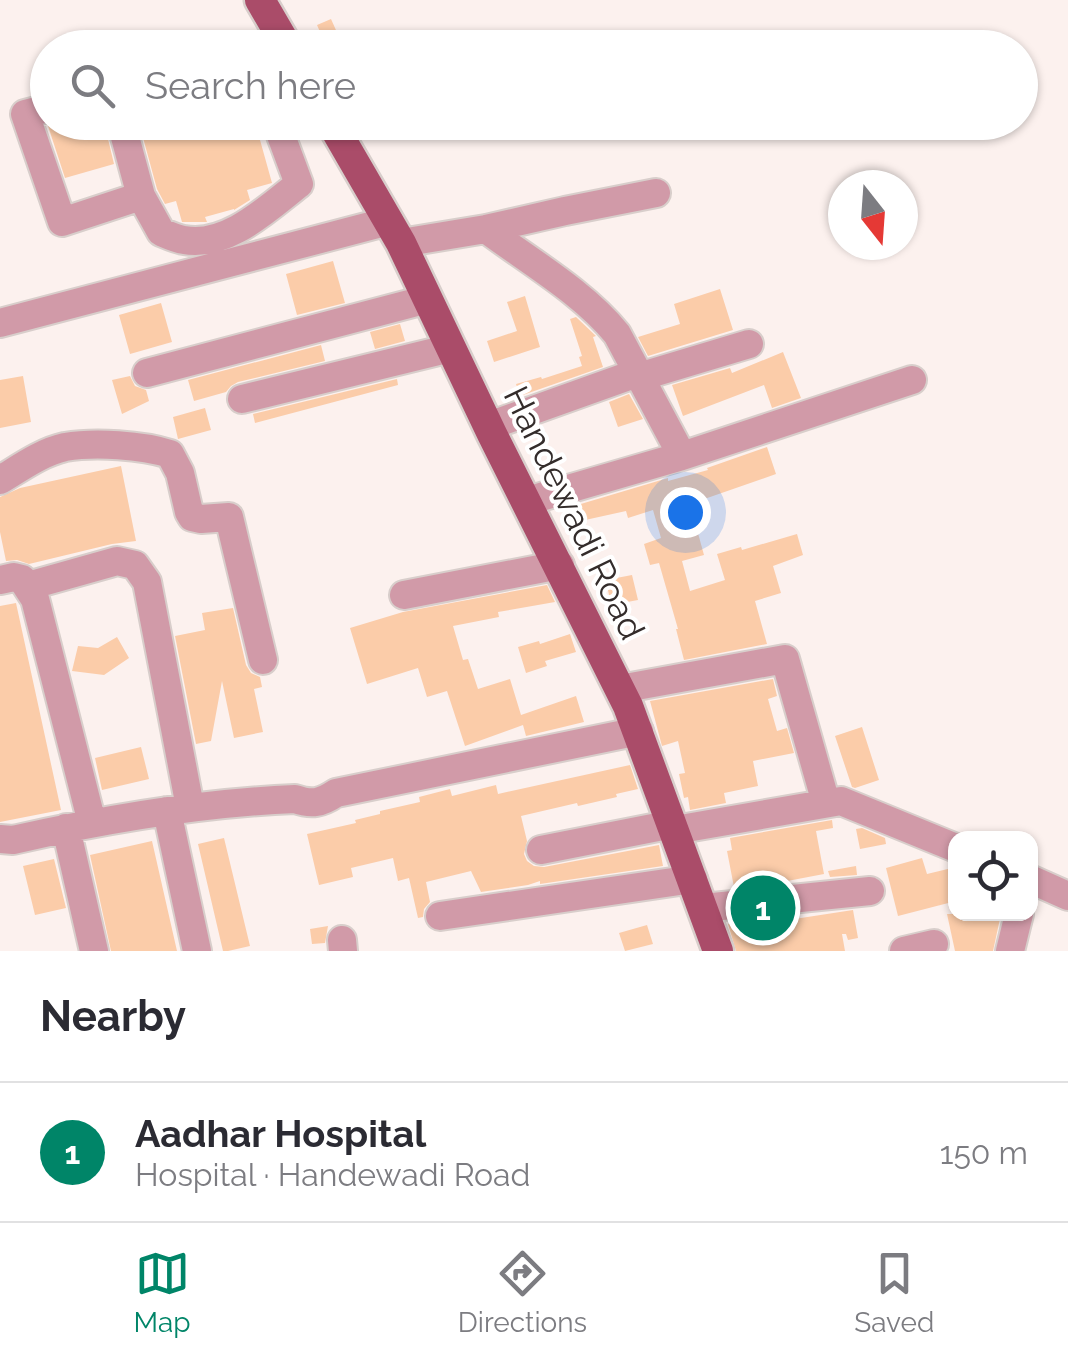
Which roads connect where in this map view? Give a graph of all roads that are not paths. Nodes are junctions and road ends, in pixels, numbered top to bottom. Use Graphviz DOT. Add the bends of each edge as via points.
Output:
graph roads {
  1 [pos="260,0"];
  2 [pos="278,30"];
  3 [pos="34,140"];
  4 [pos="126,140"];
  5 [pos="283,140"];
  6 [pos="341,140"];
  7 [pos="656,193"];
  8 [pos="141,196"];
  9 [pos="245,226"];
  10 [pos="486,229"];
  11 [pos="395,232"];
  12 [pos="255,256"];
  13 [pos="428,298"];
  14 [pos="0,322"];
  15 [pos="749,344"];
  16 [pos="451,348"];
  17 [pos="147,372"];
  18 [pos="638,375"];
  19 [pos="912,380"];
  20 [pos="242,399"];
  21 [pos="489,426"];
  22 [pos="682,456"];
  23 [pos="0,480"];
  24 [pos="526,501"];
  25 [pos="560,566"];
  26 [pos="0,580"];
  27 [pos="28,586"];
  28 [pos="404,595"];
  29 [pos="263,660"];
  30 [pos="620,689"];
  31 [pos="639,731"];
  32 [pos="826,803"];
  33 [pos="179,809"];
  34 [pos="79,825"];
  35 [pos="674,827"];
  36 [pos="0,840"];
  37 [pos="948,845"];
  38 [pos="541,850"];
  39 [pos="693,879"];
  40 [pos="1038,883"];
  41 [pos="870,891"];
  42 [pos="1068,896"];
  43 [pos="703,908"];
  44 [pos="440,916"];
  45 [pos="1017,921"];
  46 [pos="934,944"];
  47 [pos="94,951"];
  48 [pos="197,951"];
  49 [pos="718,951"];
  50 [pos="904,951"];
  51 [pos="1010,951"];
  1 -- 2 [label="main road"];
  3 -- 8 [label="street" via="62,222"];
  4 -- 8 [label="street"];
  5 -- 9 [label="street" via="299,184"];
  6 -- 11 [label="main road, Handewadi Road"];
  7 -- 10 [label="street"];
  8 -- 9 [label="street" via="161,232 186,241"];
  9 -- 12 [label="street"];
  10 -- 11 [label="street"];
  10 -- 18 [label="street" via="606,322"];
  11 -- 12 [label="street"];
  11 -- 13 [label="main road, Handewadi Road"];
  12 -- 14 [label="street"];
  13 -- 16 [label="main road, Handewadi Road"];
  13 -- 17 [label="street"];
  15 -- 18 [label="street"];
  16 -- 20 [label="street"];
  16 -- 21 [label="main road, Handewadi Road"];
  18 -- 21 [label="street"];
  18 -- 22 [label="street"];
  19 -- 22 [label="street"];
  21 -- 24 [label="main road, Handewadi Road"];
  22 -- 24 [label="street"];
  23 -- 29 [label="street" via="63,448 170,454 192,517 229,517"];
  24 -- 25 [label="main road, Handewadi Road"];
  25 -- 28 [label="street"];
  25 -- 30 [label="main road, Handewadi Road"];
  26 -- 27 [label="street" via="14,577"];
  27 -- 33 [label="street" via="117,561 135,565 146,582"];
  27 -- 34 [label="street"];
  30 -- 31 [label="main road, Handewadi Road"];
  30 -- 32 [label="street" via="785,659"];
  31 -- 33 [label="street" via="309,804 295,799"];
  31 -- 35 [label="main road, Handewadi Road"];
  32 -- 35 [label="street"];
  32 -- 37 [label="street" via="841,801"];
  33 -- 34 [label="street"];
  33 -- 48 [label="street"];
  34 -- 36 [label="street"];
  34 -- 47 [label="street"];
  35 -- 38 [label="street"];
  35 -- 39 [label="main road, Handewadi Road"];
  39 -- 43 [label="main road, Handewadi Road"];
  39 -- 44 [label="street"];
  40 -- 42 [label="street"];
  41 -- 43 [label="street"];
  43 -- 49 [label="main road, Handewadi Road"];
  45 -- 51 [label="street"];
  46 -- 50 [label="street"];
}
